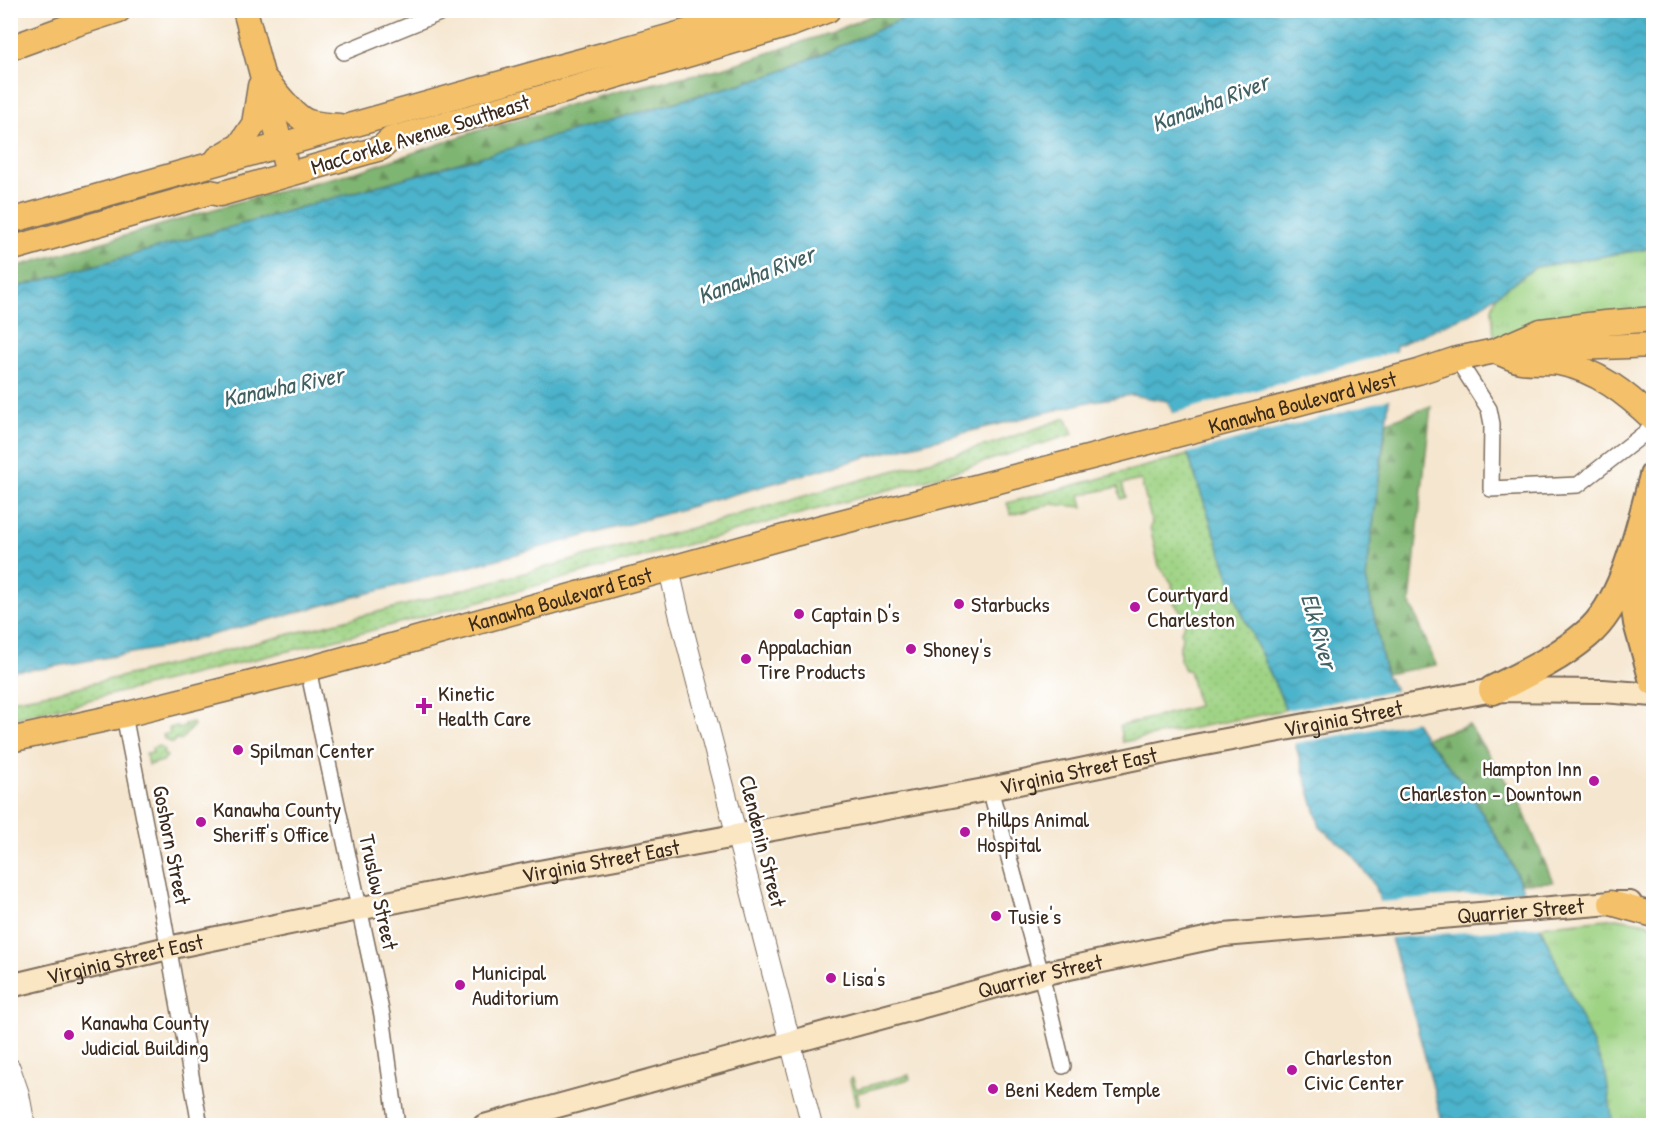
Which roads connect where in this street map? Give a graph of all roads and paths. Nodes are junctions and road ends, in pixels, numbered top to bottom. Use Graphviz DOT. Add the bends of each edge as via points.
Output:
graph roads {
  1 [pos="119,10"];
  2 [pos="245,10"];
  3 [pos="447,10"];
  4 [pos="759,10"];
  5 [pos="828,10"];
  6 [pos="10,48"];
  7 [pos="344,52"];
  8 [pos="261,75"];
  9 [pos="350,126"];
  10 [pos="392,139"];
  11 [pos="283,156"];
  12 [pos="200,169"];
  13 [pos="210,192"];
  14 [pos="10,221"];
  15 [pos="10,249"];
  16 [pos="1653,319"];
  17 [pos="1653,345"];
  18 [pos="1495,351"];
  19 [pos="1457,360"];
  20 [pos="1653,420"];
  21 [pos="1653,426"];
  22 [pos="1111,452"];
  23 [pos="1653,476"];
  24 [pos="1640,528"];
  25 [pos="669,569"];
  26 [pos="308,669"];
  27 [pos="1653,681"];
  28 [pos="1493,690"];
  29 [pos="1653,695"];
  30 [pos="124,715"];
  31 [pos="10,740"];
  32 [pos="1194,746"];
  33 [pos="990,789"];
  34 [pos="737,835"];
  35 [pos="1611,903"];
  36 [pos="1653,903"];
  37 [pos="359,909"];
  38 [pos="1653,915"];
  39 [pos="168,948"];
  40 [pos="1041,974"];
  41 [pos="10,986"];
  42 [pos="789,1042"];
  43 [pos="1063,1066"];
  44 [pos="10,1068"];
  45 [pos="25,1125"];
  46 [pos="200,1125"];
  47 [pos="397,1125"];
  48 [pos="484,1125"];
  49 [pos="812,1125"];
  1 -- 6 [label="main road"];
  2 -- 8 [label="main road"];
  3 -- 7 [label="street"];
  4 -- 9 [label="main road, MacCorkle Avenue Southeast"];
  5 -- 10 [label="main road, MacCorkle Avenue Southeast" via="792,24"];
  8 -- 9 [label="main road" via="301,119"];
  8 -- 11 [label="main road"];
  8 -- 12 [label="main road" via="254,124 247,135 240,144"];
  9 -- 11 [label="main road, MacCorkle Avenue Southeast"];
  10 -- 11 [label="main road, MacCorkle Avenue Southeast"];
  10 -- 13 [label="main road, MacCorkle Avenue Southeast" via="381,148 220,194"];
  11 -- 12 [label="main road, MacCorkle Avenue Southeast"];
  11 -- 13 [label="main road, MacCorkle Avenue Southeast"];
  12 -- 14 [label="main road, MacCorkle Avenue Southeast"];
  13 -- 15 [label="main road, MacCorkle Avenue Southeast"];
  16 -- 18 [label="main road, Kanawha Boulevard West" via="1541,331"];
  17 -- 18 [label="main road, Kanawha Boulevard West"];
  18 -- 19 [label="main road, Kanawha Boulevard West"];
  18 -- 20 [label="main road" via="1522,361 1562,364 1594,375 1612,384"];
  19 -- 21 [label="street" via="1489,409 1491,489 1578,485"];
  19 -- 22 [label="main road, Kanawha Boulevard West"];
  22 -- 25 [label="main road, Kanawha Boulevard East"];
  23 -- 24 [label="highway"];
  24 -- 27 [label="highway" via="1635,603"];
  24 -- 28 [label="highway" via="1615,599 1589,633 1538,667"];
  25 -- 26 [label="main road, Kanawha Boulevard East"];
  25 -- 34 [label="street, Clendenin Street"];
  26 -- 30 [label="main road, Kanawha Boulevard East"];
  26 -- 37 [label="street, Truslow Street"];
  28 -- 29 [label="main road, Virginia Street"];
  28 -- 32 [label="main road, Virginia Street"];
  30 -- 31 [label="main road, Kanawha Boulevard East"];
  30 -- 39 [label="street, Goshorn Street"];
  32 -- 33 [label="main road, Virginia Street East"];
  33 -- 34 [label="main road, Virginia Street East"];
  33 -- 40 [label="street"];
  34 -- 37 [label="main road, Virginia Street East"];
  34 -- 42 [label="street, Clendenin Street"];
  35 -- 36 [label="main road, Quarrier Street"];
  35 -- 38 [label="main road"];
  35 -- 40 [label="main road, Quarrier Street" via="1224,935"];
  37 -- 39 [label="main road, Virginia Street East"];
  37 -- 47 [label="street, Truslow Street" via="382,1015"];
  39 -- 41 [label="main road, Virginia Street East"];
  39 -- 46 [label="street, Goshorn Street"];
  40 -- 42 [label="main road, Quarrier Street"];
  40 -- 43 [label="street"];
  42 -- 48 [label="main road, Quarrier Street"];
  42 -- 49 [label="street, Clendenin Street"];
  44 -- 45 [label="street"];
}
